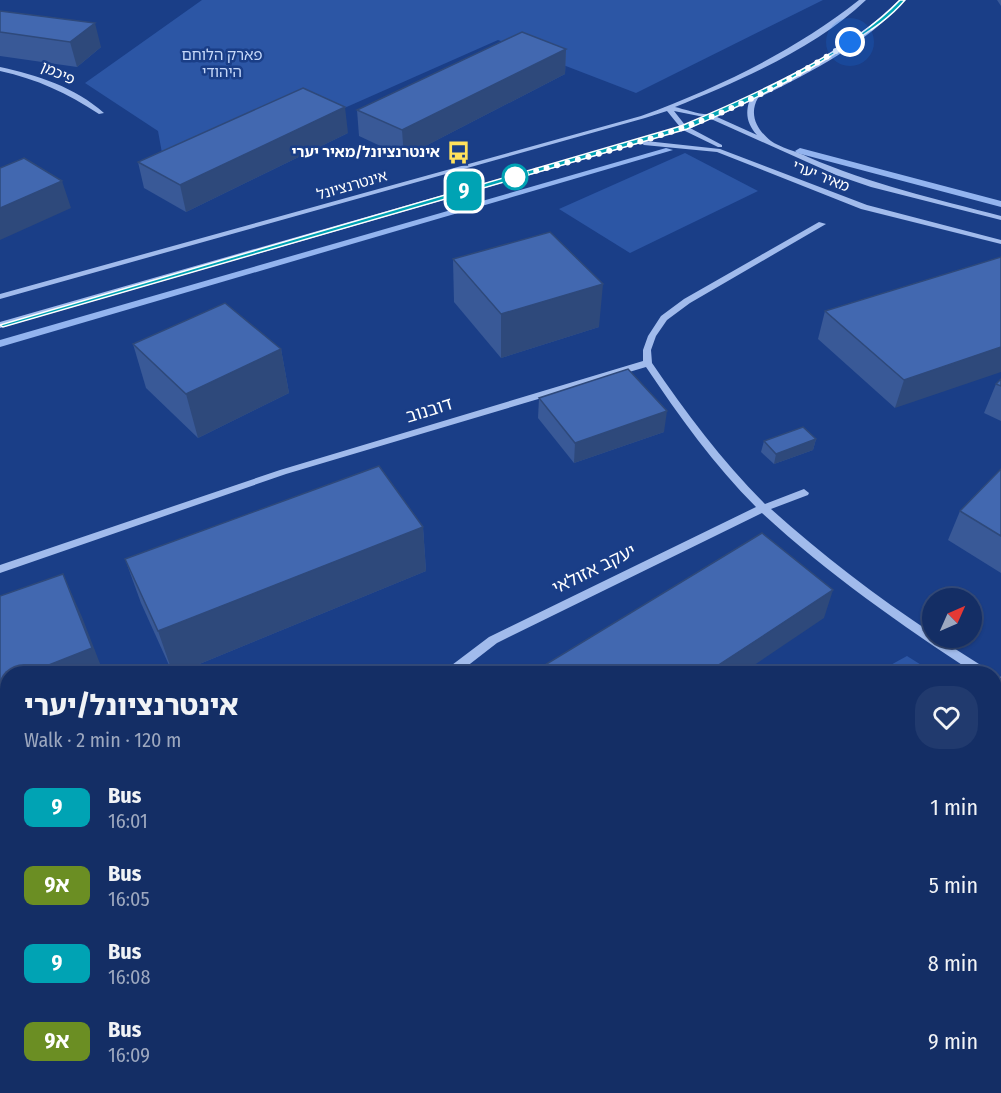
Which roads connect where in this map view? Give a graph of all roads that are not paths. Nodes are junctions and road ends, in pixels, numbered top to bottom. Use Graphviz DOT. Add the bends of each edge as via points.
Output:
graph roads {
  1 [pos="863,0"];
  2 [pos="902,0"];
  3 [pos="0,69"];
  4 [pos="757,95"];
  5 [pos="668,108"];
  6 [pos="101,113"];
  7 [pos="711,117"];
  8 [pos="684,128"];
  9 [pos="632,142"];
  10 [pos="779,147"];
  11 [pos="740,156"];
  12 [pos="1001,218"];
  13 [pos="822,224"];
  14 [pos="1001,242"];
  15 [pos="0,297"];
  16 [pos="0,325"];
  17 [pos="648,363"];
  18 [pos="804,494"];
  19 [pos="764,508"];
  20 [pos="0,569"];
  21 [pos="459,666"];
  22 [pos="973,666"];
  1 -- 5 [label="street, אינטרנציונל" via="765,63"];
  2 -- 4 [label="street" via="864,33"];
  3 -- 6 [label="street, פיכמן" via="66,89"];
  4 -- 7 [label="street"];
  4 -- 10 [label="street" via="751,104 753,126"];
  5 -- 7 [label="street, מאיר יערי"];
  5 -- 8 [label="street"];
  5 -- 15 [label="street, אינטרנציונל"];
  7 -- 8 [label="street"];
  7 -- 10 [label="street, מאיר יערי"];
  8 -- 9 [label="street"];
  8 -- 11 [label="street"];
  9 -- 11 [label="street, מאיר יערי" via="701,147"];
  9 -- 16 [label="street"];
  10 -- 12 [label="street, מאיר יערי" via="874,185"];
  11 -- 14 [label="street, מאיר יערי" via="864,207"];
  13 -- 17 [label="street" via="664,318 647,350"];
  17 -- 19 [label="street" via="682,416"];
  17 -- 20 [label="street, דובנוב" via="283,471"];
  18 -- 19 [label="street, יעקב אזולאי"];
  19 -- 21 [label="street, יעקב אזולאי" via="493,640"];
  19 -- 22 [label="street" via="824,561"];
}
